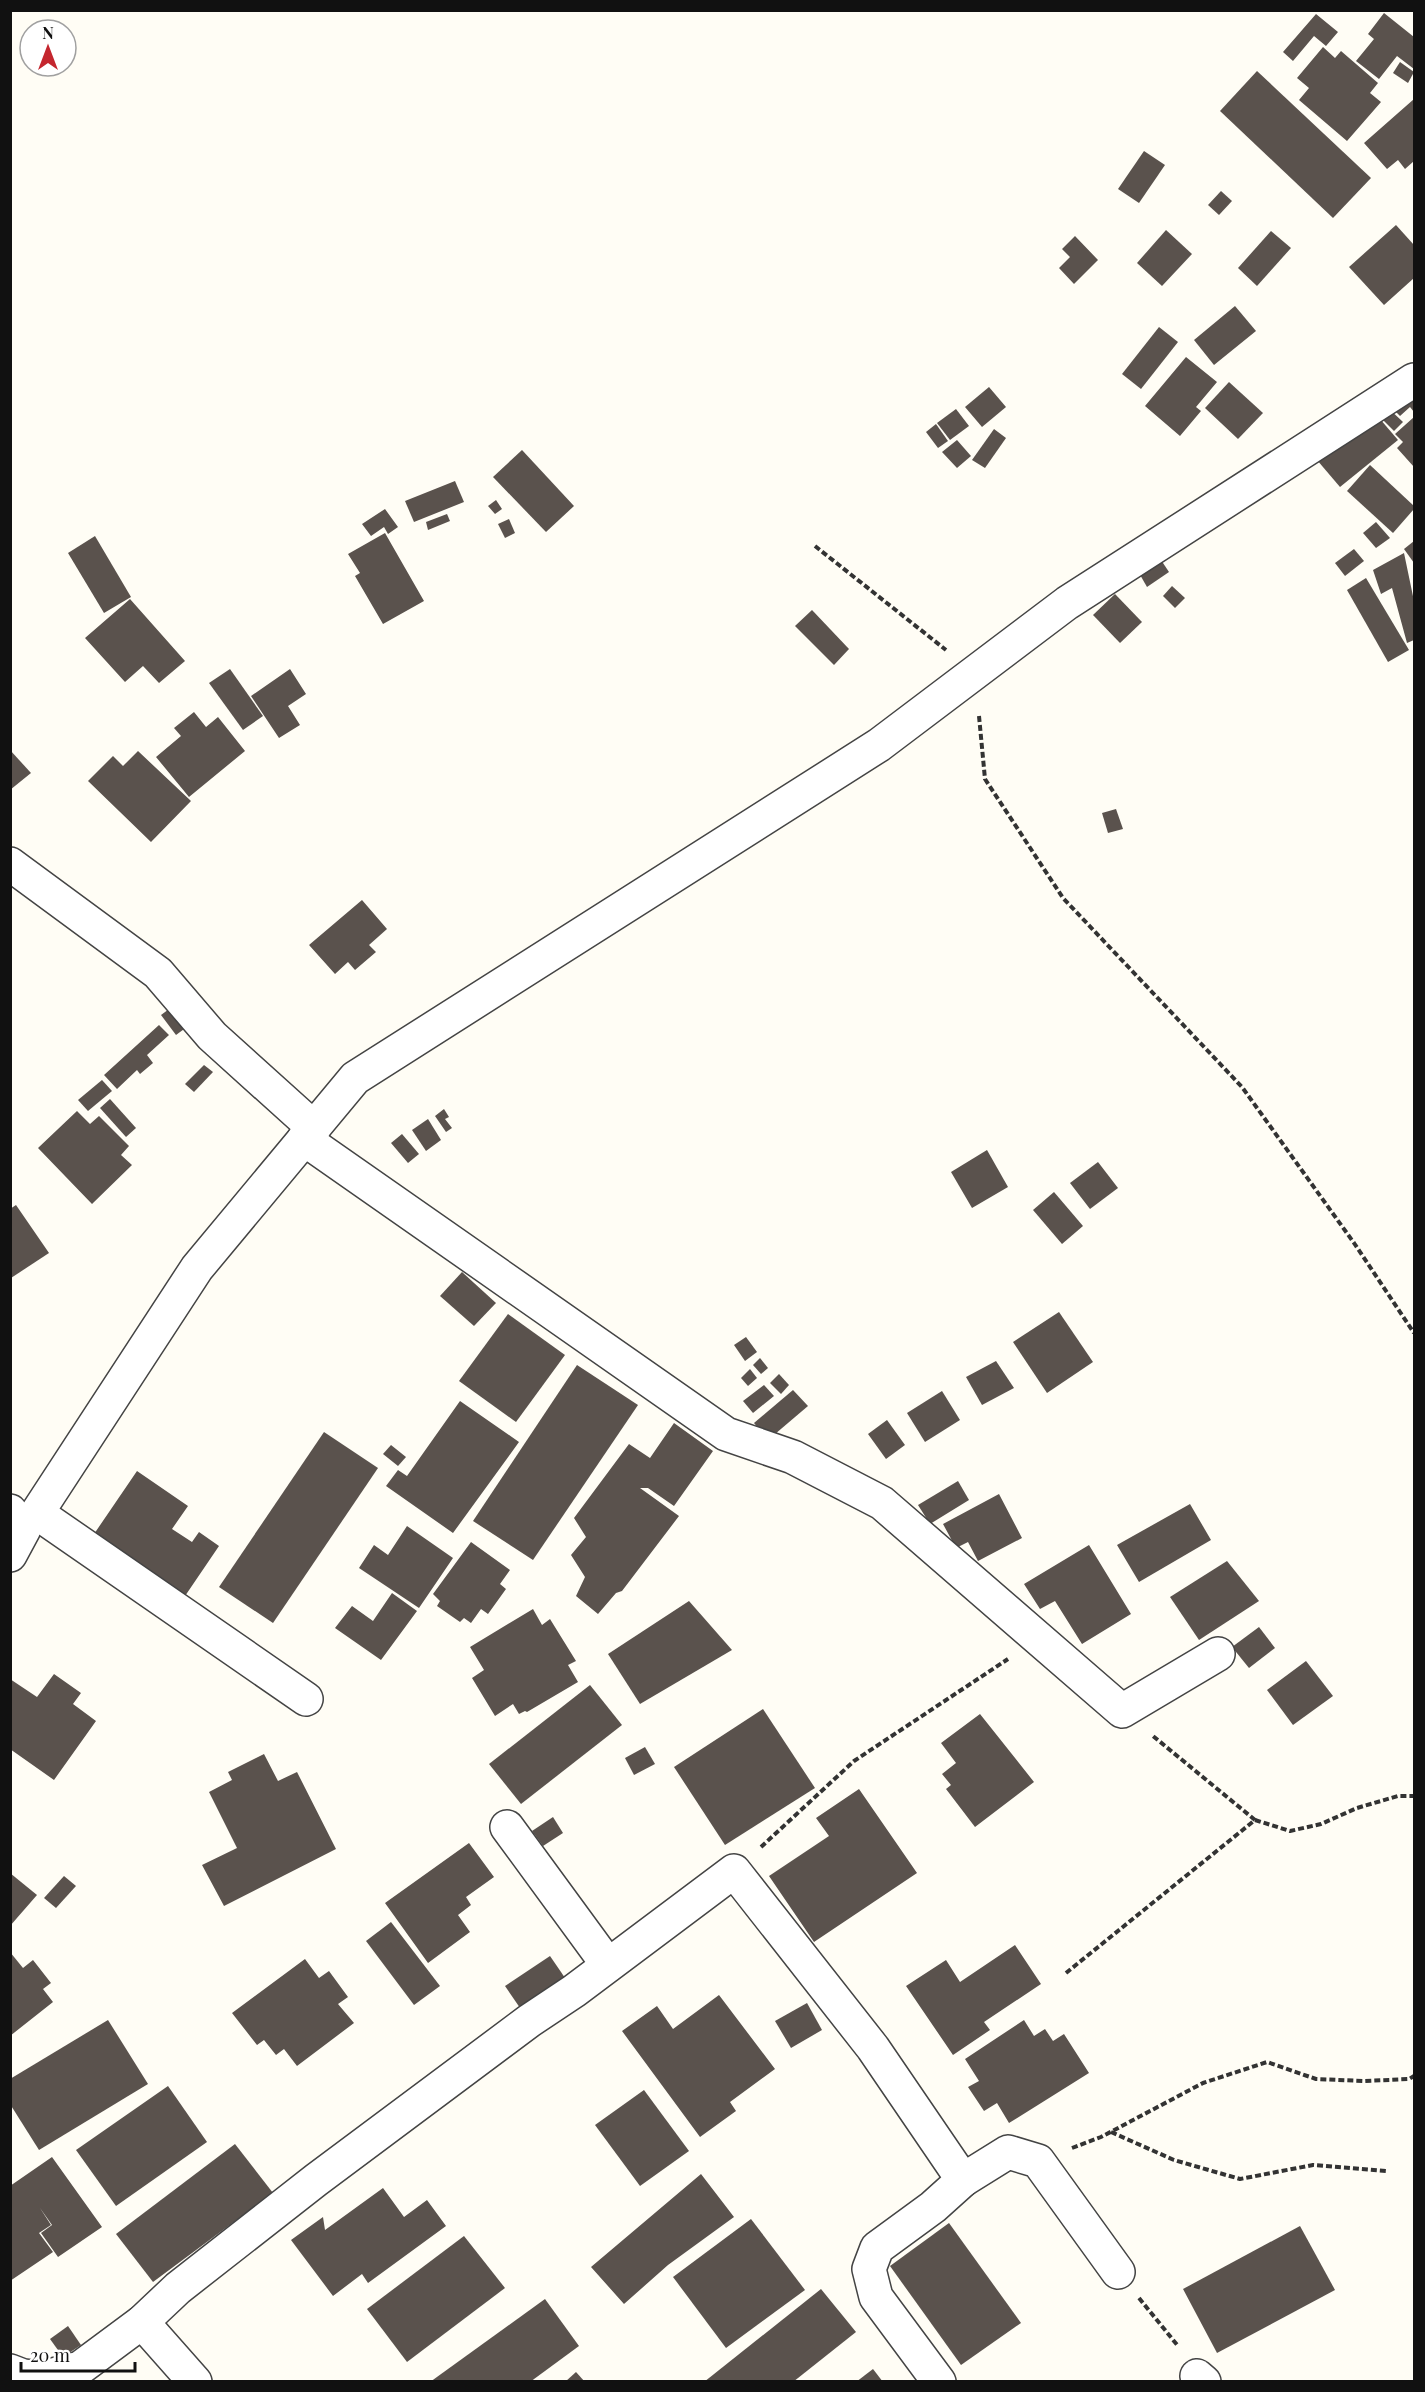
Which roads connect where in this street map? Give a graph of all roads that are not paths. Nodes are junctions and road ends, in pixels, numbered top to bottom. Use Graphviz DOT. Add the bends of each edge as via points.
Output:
graph roads {
  1 [pos="1414,380"];
  2 [pos="10,864"];
  3 [pos="309,1133"];
  4 [pos="10,1511"];
  5 [pos="10,1555"];
  6 [pos="1218,1654"];
  7 [pos="306,1699"];
  8 [pos="507,1827"];
  9 [pos="608,1965"];
  10 [pos="963,2180"];
  11 [pos="1118,2272"];
  12 [pos="142,2322"];
  13 [pos="10,2371"];
  14 [pos="195,2382"];
  15 [pos="939,2382"];
  1 -- 3 [label="street" via="1067,603 879,745 356,1078"];
  2 -- 3 [label="street" via="158,973 212,1036"];
  3 -- 6 [label="street" via="726,1434 793,1457 882,1503 1122,1711"];
  3 -- 7 [label="street" via="197,1268 37,1513"];
  4 -- 5 [label="street" via="24,1529"];
  8 -- 9 [label="street"];
  9 -- 10 [label="street" via="734,1871 873,2048"];
  9 -- 12 [label="street" via="291,2199 178,2288"];
  10 -- 11 [label="street" via="1008,2152 1038,2161"];
  10 -- 15 [label="street" via="877,2248 869,2269 876,2297"];
  12 -- 13 [label="street" via="80,2368 42,2379"];
  12 -- 14 [label="street"];
}
